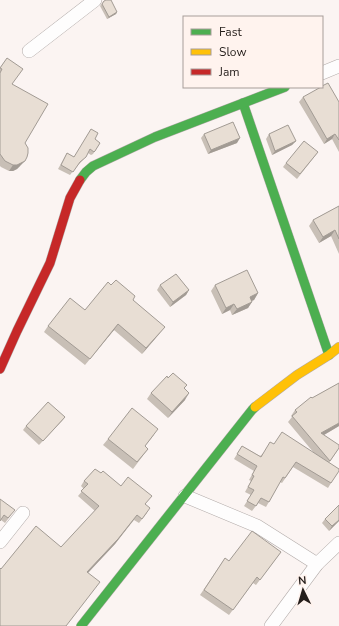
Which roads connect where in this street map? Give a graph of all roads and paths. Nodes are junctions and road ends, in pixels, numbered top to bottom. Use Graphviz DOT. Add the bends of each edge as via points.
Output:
graph roads {
  1 [pos="95,0"];
  2 [pos="29,51"];
  3 [pos="339,66"];
  4 [pos="323,72"];
  5 [pos="282,88"];
  6 [pos="243,103"];
  7 [pos="339,347"];
  8 [pos="329,355"];
  9 [pos="0,369"];
  10 [pos="185,496"];
  11 [pos="23,513"];
  12 [pos="0,542"];
  13 [pos="339,543"];
  14 [pos="317,564"];
  15 [pos="81,626"];
  16 [pos="271,626"];
  1 -- 2 [label="street"];
  3 -- 4 [label="street"];
  5 -- 6 [label="street"];
  6 -- 8 [label="street"];
  6 -- 9 [label="street" via="155,137 87,171 70,198 50,263"];
  7 -- 8 [label="street"];
  8 -- 10 [label="street" via="297,375 252,410"];
  10 -- 14 [label="street" via="257,526"];
  10 -- 15 [label="street"];
  11 -- 12 [label="street"];
  13 -- 14 [label="street"];
  14 -- 16 [label="street"];
}
